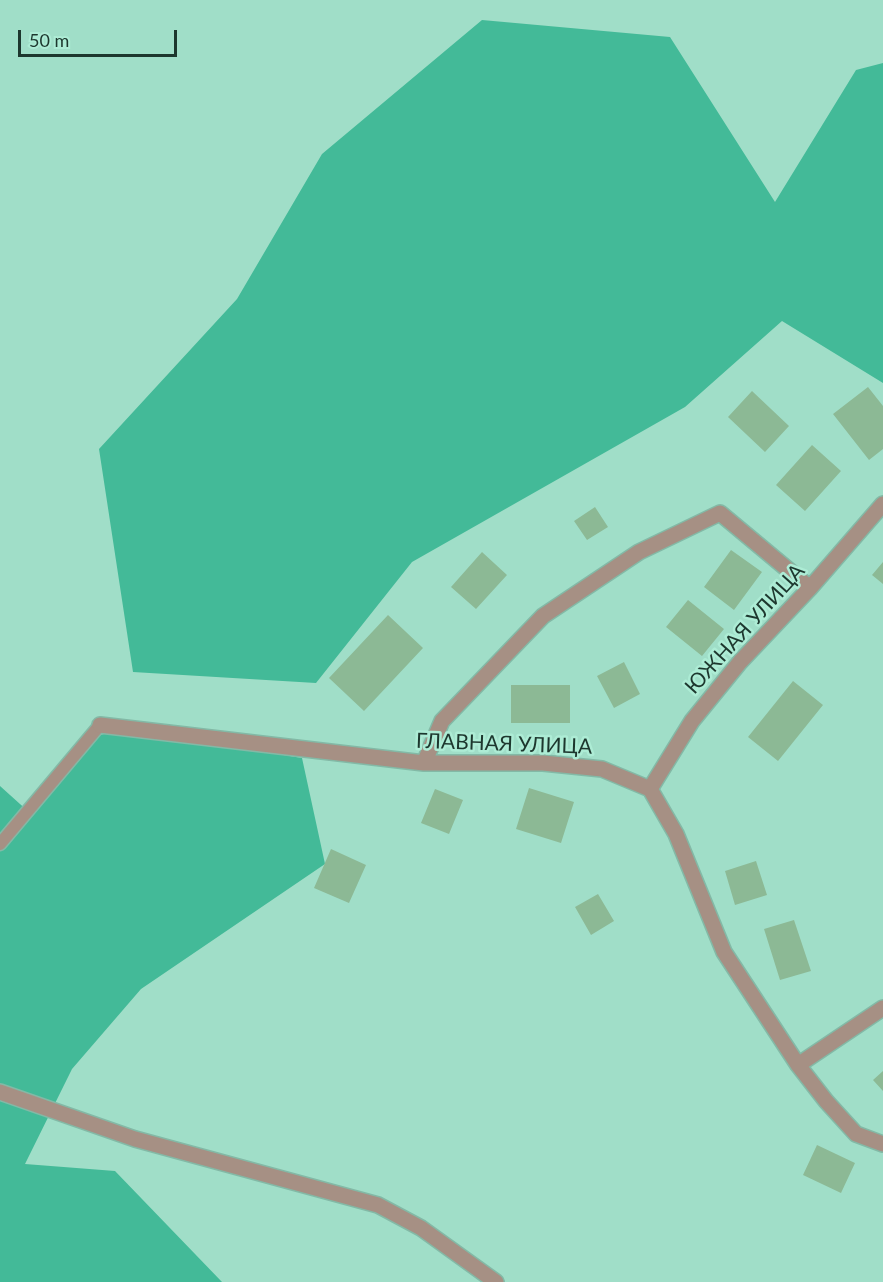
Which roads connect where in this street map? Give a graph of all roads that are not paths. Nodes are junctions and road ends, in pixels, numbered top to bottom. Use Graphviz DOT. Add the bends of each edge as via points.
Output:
graph roads {
  1 [pos="883,504"];
  2 [pos="810,588"];
  3 [pos="100,725"];
  4 [pos="424,763"];
  5 [pos="650,789"];
  6 [pos="0,844"];
  7 [pos="883,1008"];
  8 [pos="798,1065"];
  9 [pos="0,1092"];
  10 [pos="883,1144"];
  11 [pos="496,1282"];
  1 -- 2 [label="street, ЮЖНАЯ УЛИЦА"];
  2 -- 4 [label="street" via="720,513 639,552 543,616 442,721"];
  2 -- 5 [label="street, ЮЖНАЯ УЛИЦА" via="692,720"];
  3 -- 4 [label="street, ГЛАВНАЯ УЛИЦА"];
  3 -- 6 [label="lane"];
  4 -- 5 [label="street, ГЛАВНАЯ УЛИЦА" via="543,763 602,769"];
  5 -- 8 [label="street" via="676,834 724,952"];
  7 -- 8 [label="street"];
  8 -- 10 [label="street" via="856,1134"];
  9 -- 11 [label="street" via="135,1139 378,1205 421,1228"];
}
